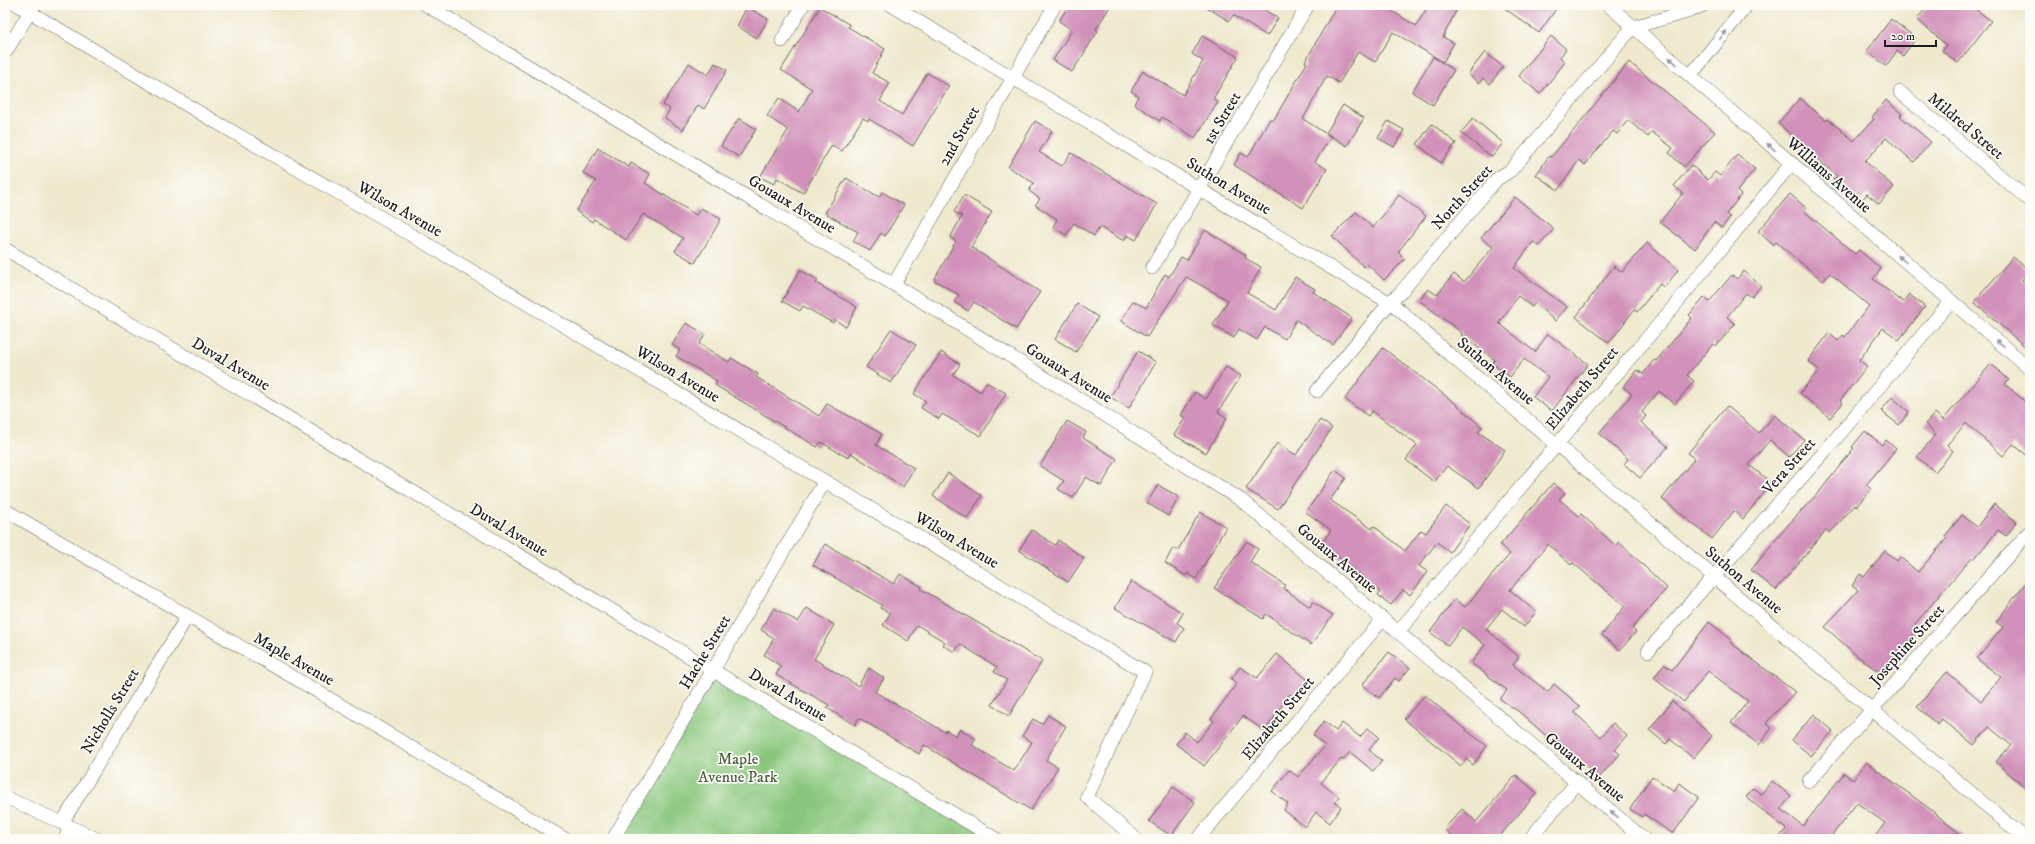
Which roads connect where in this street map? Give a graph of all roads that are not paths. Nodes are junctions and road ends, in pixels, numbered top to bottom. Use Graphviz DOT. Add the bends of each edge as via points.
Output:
graph roads {
  1 [pos="426,5"];
  2 [pos="803,5"];
  3 [pos="891,5"];
  4 [pos="1055,5"];
  5 [pos="1308,5"];
  6 [pos="1608,5"];
  7 [pos="1703,5"];
  8 [pos="1747,5"];
  9 [pos="27,7"];
  10 [pos="1633,27"];
  11 [pos="782,41"];
  12 [pos="5,53"];
  13 [pos="1690,76"];
  14 [pos="1012,77"];
  15 [pos="1900,92"];
  16 [pos="1791,164"];
  17 [pos="1200,188"];
  18 [pos="2030,201"];
  19 [pos="5,249"];
  20 [pos="1152,268"];
  21 [pos="894,284"];
  22 [pos="1951,301"];
  23 [pos="1390,302"];
  24 [pos="2030,369"];
  25 [pos="1317,391"];
  26 [pos="1556,445"];
  27 [pos="825,481"];
  28 [pos="5,510"];
  29 [pos="2030,531"];
  30 [pos="1713,576"];
  31 [pos="187,617"];
  32 [pos="1383,619"];
  33 [pos="1398,632"];
  34 [pos="1648,651"];
  35 [pos="713,670"];
  36 [pos="1873,710"];
  37 [pos="1809,781"];
  38 [pos="1577,782"];
  39 [pos="5,797"];
  40 [pos="66,825"];
  41 [pos="65,839"];
  42 [pos="97,839"];
  43 [pos="566,839"];
  44 [pos="613,839"];
  45 [pos="996,839"];
  46 [pos="1136,839"];
  47 [pos="1198,839"];
  48 [pos="1530,839"];
  49 [pos="1644,839"];
  50 [pos="2026,839"];
  1 -- 21 [label="street, Gouaux Avenue"];
  2 -- 11 [label="street"];
  3 -- 14 [label="street, Suthon Avenue"];
  4 -- 14 [label="street, 2nd Street"];
  5 -- 17 [label="street, 1st Street"];
  6 -- 10 [label="street, Williams Avenue"];
  7 -- 10 [label="street"];
  13 -- 8 [label="street, one-way"];
  9 -- 12 [label="street"];
  9 -- 27 [label="street, Wilson Avenue" via="202,114 432,247"];
  13 -- 10 [label="street, Williams Avenue, one-way"];
  10 -- 23 [label="street, North Street" via="1511,170 1497,179"];
  16 -- 13 [label="street, Williams Avenue, one-way"];
  14 -- 17 [label="street, Suthon Avenue"];
  14 -- 21 [label="street, 2nd Street"];
  15 -- 18 [label="street, Mildred Street"];
  22 -- 16 [label="street, Williams Avenue, one-way"];
  16 -- 26 [label="street, Elizabeth Street"];
  17 -- 20 [label="street, 1st Street"];
  17 -- 23 [label="street, Suthon Avenue"];
  19 -- 35 [label="street, Duval Avenue"];
  21 -- 32 [label="street, Gouaux Avenue" via="1242,500"];
  24 -- 22 [label="street, Williams Avenue, one-way"];
  22 -- 30 [label="street, Vera Street" via="1833,442"];
  23 -- 25 [label="street, North Street"];
  23 -- 26 [label="street, Suthon Avenue"];
  26 -- 30 [label="street, Suthon Avenue"];
  26 -- 33 [label="street, Elizabeth Street"];
  27 -- 35 [label="street, Hache Street"];
  27 -- 46 [label="street, Wilson Avenue" via="1145,672 1087,797"];
  28 -- 31 [label="street, Maple Avenue"];
  29 -- 36 [label="street, Josephine Street"];
  30 -- 34 [label="street, Vera Street"];
  30 -- 36 [label="street, Suthon Avenue"];
  31 -- 40 [label="street, Nicholls Street"];
  31 -- 43 [label="street, Maple Avenue"];
  32 -- 33 [label="street, Gouaux Avenue"];
  32 -- 47 [label="street, Elizabeth Street"];
  33 -- 38 [label="street, Gouaux Avenue"];
  35 -- 44 [label="street, Hache Street"];
  35 -- 45 [label="street, Duval Avenue"];
  36 -- 37 [label="street, Josephine Street"];
  36 -- 50 [label="street, Suthon Avenue"];
  38 -- 48 [label="street"];
  49 -- 38 [label="street, Gouaux Avenue, one-way"];
  39 -- 40 [label="street"];
  40 -- 41 [label="street, Nicholls Street"];
  40 -- 42 [label="street"];
}
